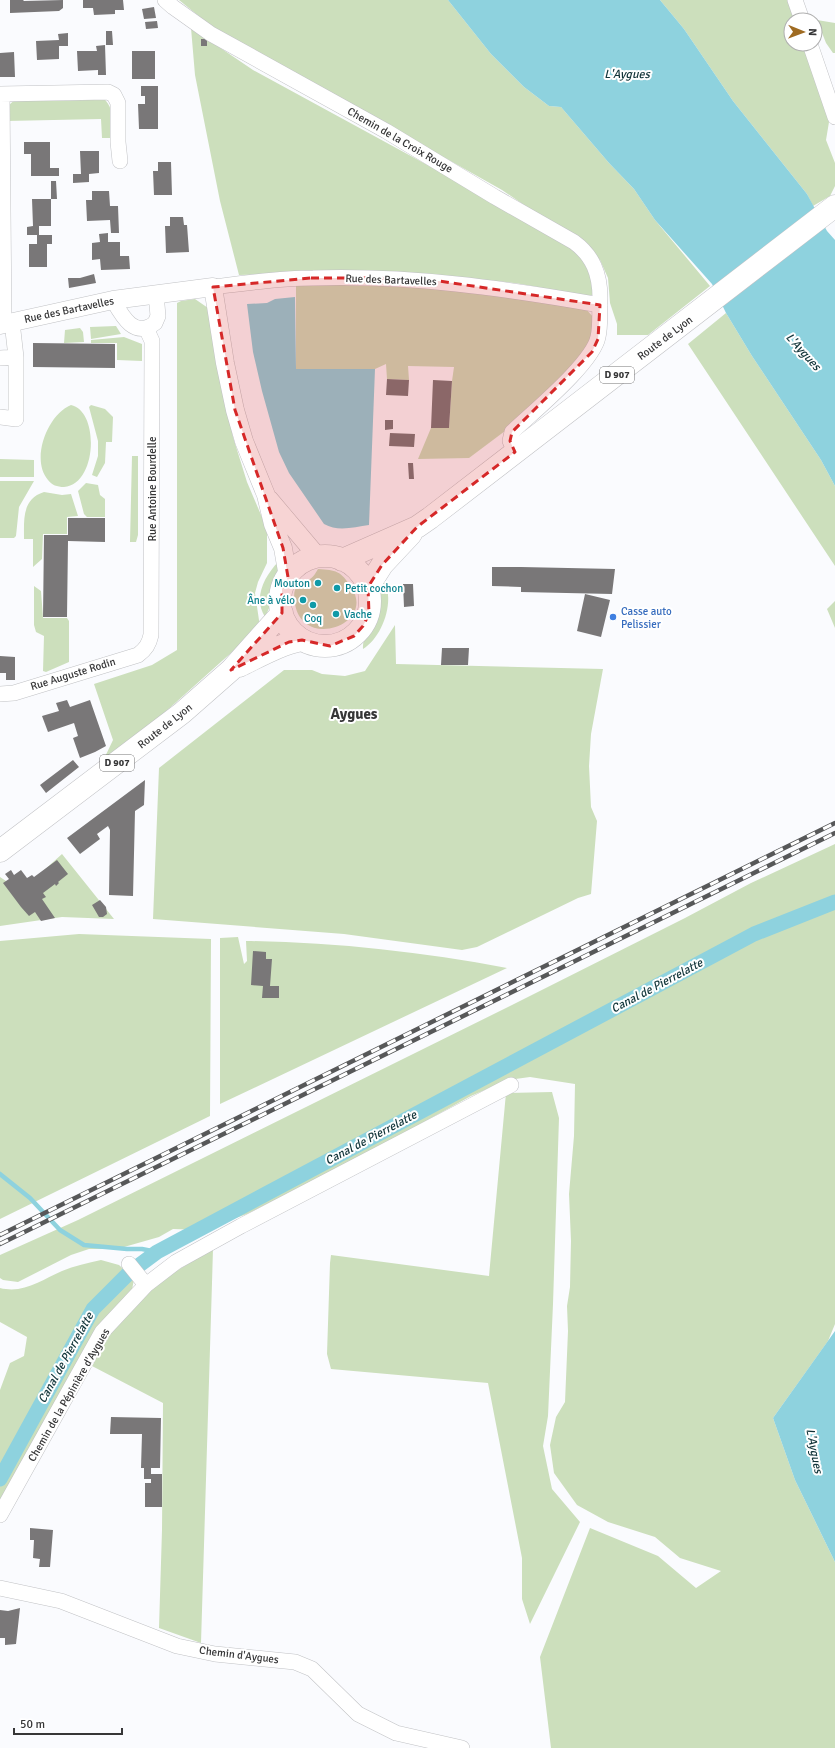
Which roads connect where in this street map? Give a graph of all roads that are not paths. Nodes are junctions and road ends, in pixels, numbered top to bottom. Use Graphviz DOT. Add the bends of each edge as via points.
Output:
graph roads {
  1 [pos="165,0"];
  2 [pos="795,0"];
  3 [pos="799,12"];
  4 [pos="813,52"];
  5 [pos="1,94"];
  6 [pos="835,116"];
  7 [pos="120,161"];
  8 [pos="835,206"];
  9 [pos="213,287"];
  10 [pos="156,294"];
  11 [pos="113,300"];
  12 [pos="600,305"];
  13 [pos="6,324"];
  14 [pos="146,328"];
  15 [pos="16,357"];
  16 [pos="0,358"];
  17 [pos="0,417"];
  18 [pos="515,452"];
  19 [pos="266,495"];
  20 [pos="417,527"];
  21 [pos="318,557"];
  22 [pos="342,560"];
  23 [pos="288,577"];
  24 [pos="368,587"];
  25 [pos="282,613"];
  26 [pos="302,640"];
  27 [pos="145,650"];
  28 [pos="231,670"];
  29 [pos="0,694"];
  30 [pos="0,851"];
  31 [pos="511,1085"];
  32 [pos="129,1264"];
  33 [pos="143,1281"];
  34 [pos="0,1515"];
  35 [pos="0,1588"];
  36 [pos="462,1748"];
  1 -- 12 [label="street, Chemin de la Croix Rouge" via="211,34 386,131 574,242 586,253 596,269"];
  2 -- 3 [label="street"];
  4 -- 6 [label="street"];
  5 -- 7 [label="street" via="108,92 114,95 118,102"];
  5 -- 13 [label="street"];
  8 -- 18 [label="main road, Route de Lyon / D 907"];
  9 -- 10 [label="street, Rue des Bartavelles"];
  9 -- 12 [label="street, Rue des Bartavelles" via="311,278 375,278 439,281"];
  9 -- 19 [label="street" via="235,410 253,468"];
  10 -- 11 [label="street, Rue des Bartavelles"];
  10 -- 14 [label="street" via="158,316 155,323"];
  11 -- 13 [label="street, Rue des Bartavelles"];
  11 -- 14 [label="street" via="127,322"];
  12 -- 18 [label="street" via="598,338 592,352 582,365 512,432 510,441"];
  13 -- 15 [label="street"];
  14 -- 27 [label="street, Rue Antoine Bourdelle" via="152,341 152,557 151,635 150,643"];
  15 -- 16 [label="street"];
  15 -- 17 [label="street" via="16,419"];
  18 -- 20 [label="main road, Route de Lyon / D 907"];
  19 -- 21 [label="street"];
  19 -- 23 [label="street" via="273,524 283,548"];
  20 -- 22 [label="main road, Route de Lyon / D 907"];
  20 -- 24 [label="main road, Route de Lyon / D 907" via="382,565"];
  21 -- 22 [label="main road" via="330,556"];
  21 -- 23 [label="main road" via="301,564"];
  22 -- 24 [label="main road" via="356,568"];
  23 -- 25 [label="main road" via="282,588"];
  24 -- 26 [label="main road" via="369,614 354,636 343,643 330,646"];
  25 -- 26 [label="main road" via="289,628"];
  25 -- 28 [label="main road, Route de Lyon / D 907"];
  26 -- 28 [label="main road, Route de Lyon / D 907" via="279,646"];
  27 -- 29 [label="street, Rue Auguste Rodin" via="138,655 14,693"];
  28 -- 30 [label="main road, Route de Lyon / D 907" via="182,713"];
  31 -- 33 [label="street, Chemin de la Pépinière d'Aygues" via="241,1226"];
  32 -- 33 [label="street"];
  33 -- 34 [label="street, Chemin de la Pépinière d'Aygues" via="102,1332"];
  35 -- 36 [label="street, Chemin d'Aygues" via="61,1601 177,1646 215,1654 295,1662 312,1669 358,1714 396,1733"];
}
